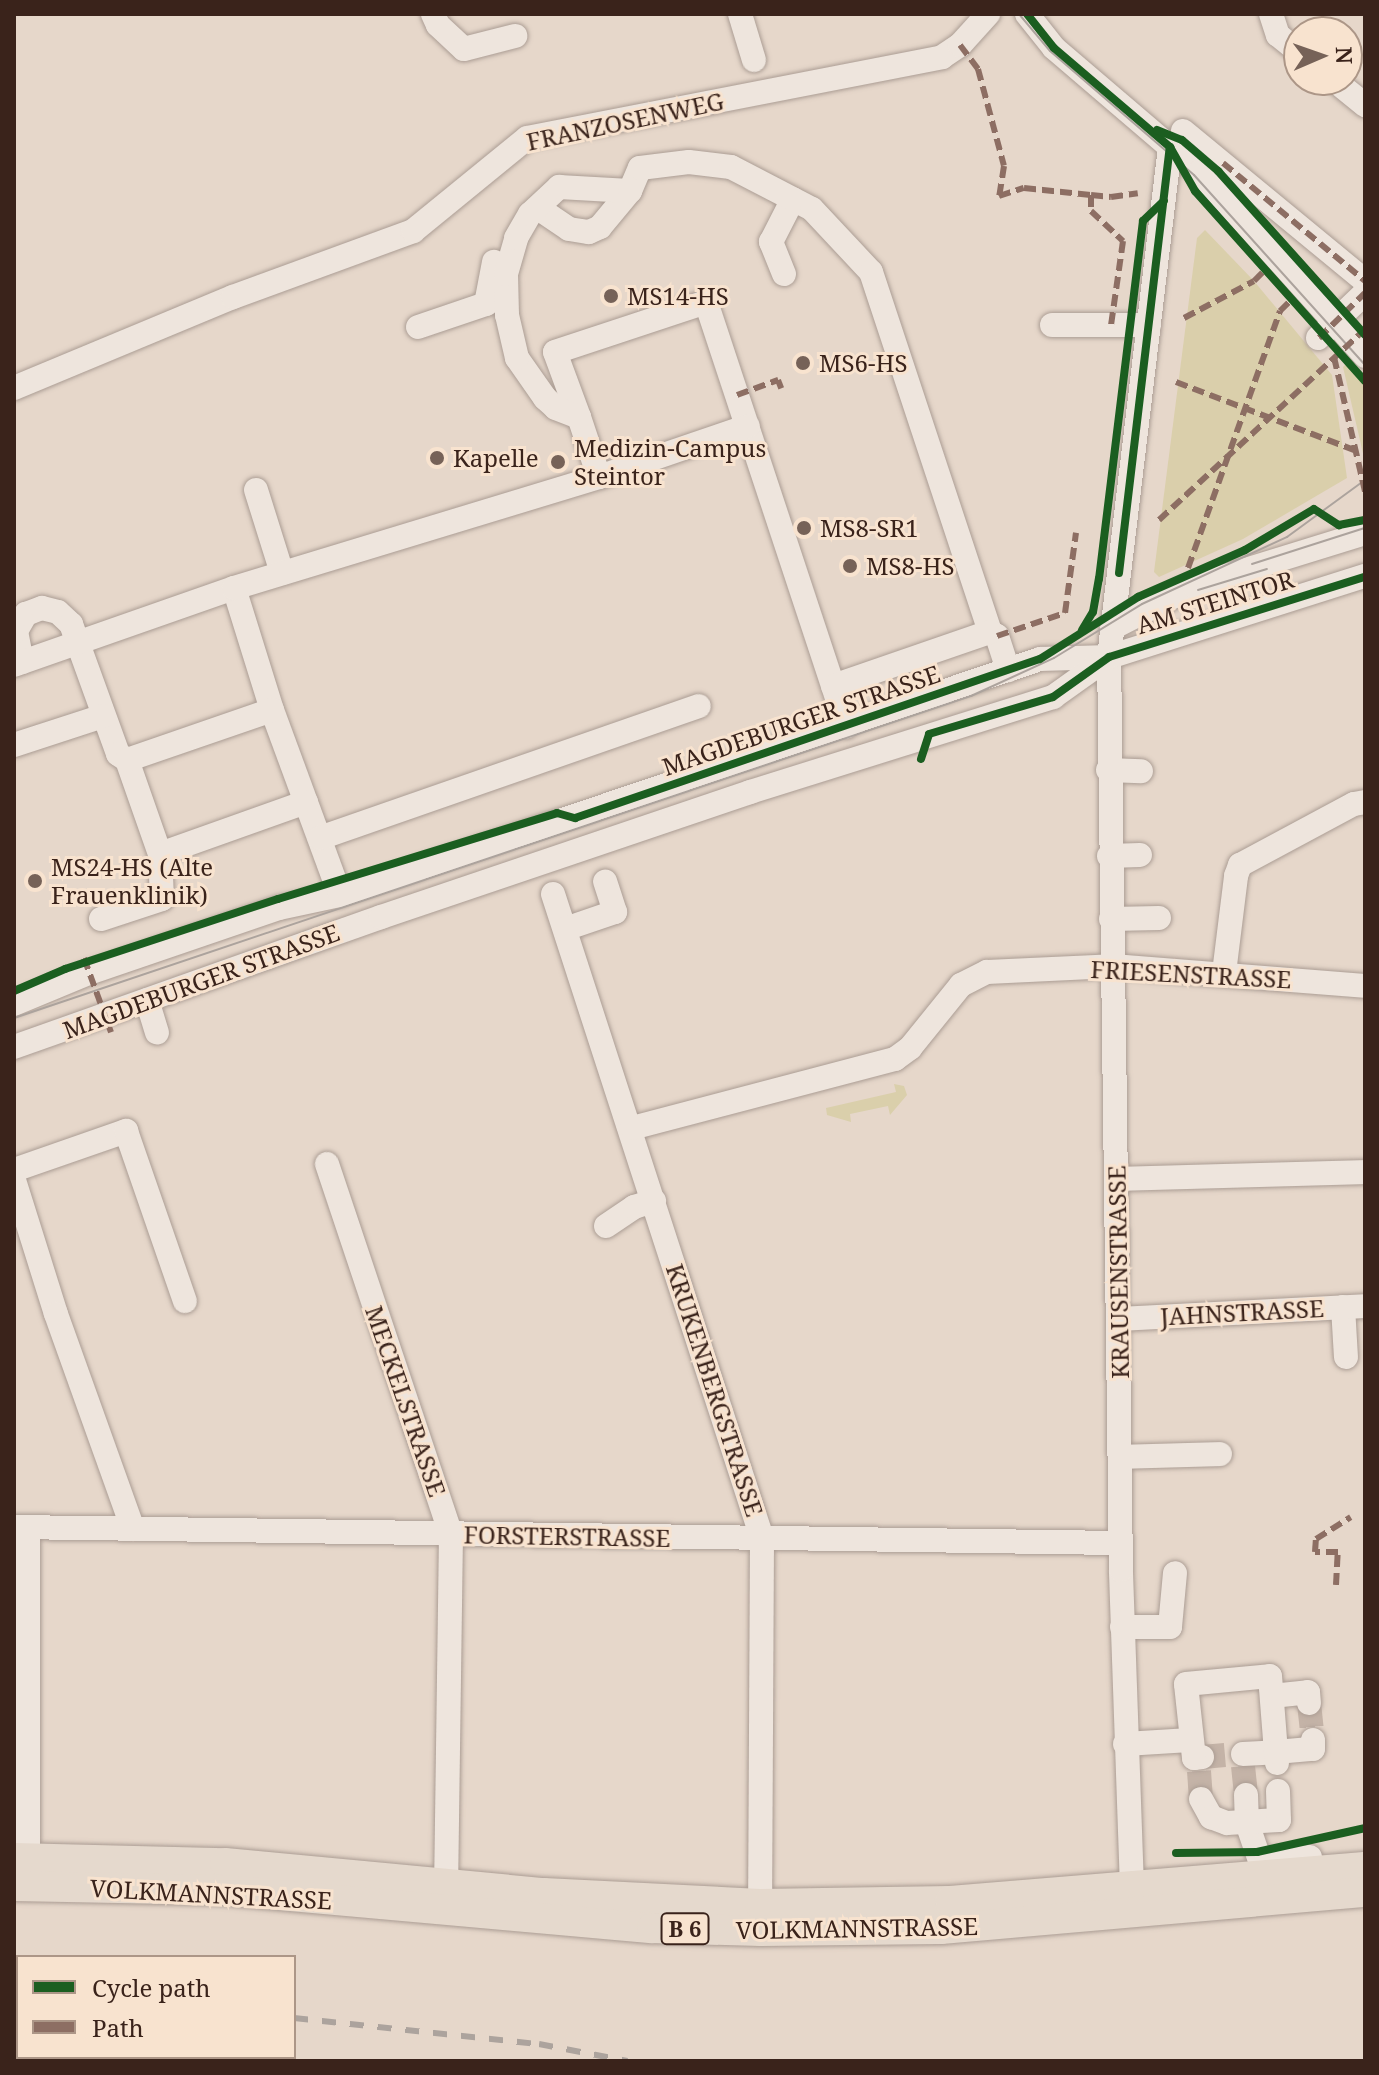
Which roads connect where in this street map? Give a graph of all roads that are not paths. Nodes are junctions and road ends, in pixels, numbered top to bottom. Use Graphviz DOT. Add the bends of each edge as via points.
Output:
graph roads {
  1 [pos="433,14"];
  2 [pos="740,14"];
  3 [pos="988,14"];
  4 [pos="1027,14"];
  5 [pos="1271,14"];
  6 [pos="515,36"];
  7 [pos="1283,39"];
  8 [pos="754,60"];
  9 [pos="1177,139"];
  10 [pos="630,191"];
  11 [pos="1262,194"];
  12 [pos="793,199"];
  13 [pos="534,211"];
  14 [pos="1229,222"];
  15 [pos="784,274"];
  16 [pos="1365,281"];
  17 [pos="1365,293"];
  18 [pos="1052,325"];
  19 [pos="1149,325"];
  20 [pos="418,327"];
  21 [pos="1326,331"];
  22 [pos="1358,344"];
  23 [pos="14,388"];
  24 [pos="579,417"];
  25 [pos="748,426"];
  26 [pos="599,477"];
  27 [pos="256,490"];
  28 [pos="1365,533"];
  29 [pos="282,573"];
  30 [pos="1365,576"];
  31 [pos="234,588"];
  32 [pos="1112,628"];
  33 [pos="990,632"];
  34 [pos="80,644"];
  35 [pos="1109,657"];
  36 [pos="18,664"];
  37 [pos="1008,670"];
  38 [pos="833,686"];
  39 [pos="699,706"];
  40 [pos="272,710"];
  41 [pos="103,716"];
  42 [pos="846,726"];
  43 [pos="14,745"];
  44 [pos="127,760"];
  45 [pos="1108,770"];
  46 [pos="1141,771"];
  47 [pos="306,802"];
  48 [pos="1365,802"];
  49 [pos="320,838"];
  50 [pos="160,854"];
  51 [pos="1140,855"];
  52 [pos="1109,856"];
  53 [pos="605,882"];
  54 [pos="553,894"];
  55 [pos="340,895"];
  56 [pos="1159,918"];
  57 [pos="101,919"];
  58 [pos="1111,919"];
  59 [pos="565,929"];
  60 [pos="1112,966"];
  61 [pos="1224,973"];
  62 [pos="1365,986"];
  63 [pos="147,1000"];
  64 [pos="14,1004"];
  65 [pos="157,1032"];
  66 [pos="14,1047"];
  67 [pos="632,1128"];
  68 [pos="327,1164"];
  69 [pos="14,1170"];
  70 [pos="1365,1172"];
  71 [pos="1118,1179"];
  72 [pos="14,1180"];
  73 [pos="654,1201"];
  74 [pos="606,1226"];
  75 [pos="185,1301"];
  76 [pos="1354,1306"];
  77 [pos="1119,1319"];
  78 [pos="1346,1357"];
  79 [pos="1220,1454"];
  80 [pos="1120,1457"];
  81 [pos="21,1527"];
  82 [pos="133,1529"];
  83 [pos="451,1534"];
  84 [pos="762,1538"];
  85 [pos="1120,1543"];
  86 [pos="1175,1573"];
  87 [pos="1122,1627"];
  88 [pos="1272,1696"];
  89 [pos="1309,1703"];
  90 [pos="1313,1740"];
  91 [pos="1125,1744"];
  92 [pos="1214,1757"];
  93 [pos="1276,1757"];
  94 [pos="1278,1791"];
  95 [pos="1246,1795"];
  96 [pos="1201,1799"];
  97 [pos="1247,1823"];
  98 [pos="21,1858"];
  99 [pos="1365,1867"];
  100 [pos="1321,1869"];
  101 [pos="446,1883"];
  102 [pos="14,1886"];
  103 [pos="1132,1888"];
  104 [pos="1365,1892"];
  105 [pos="760,1904"];
  1 -- 6 [label="street" via="464,49"];
  2 -- 8 [label="street"];
  3 -- 23 [label="street, FRANZOSENWEG" via="942,57 527,138 413,231 233,297"];
  4 -- 9 [label="street" via="1054,48"];
  5 -- 7 [label="street"];
  9 -- 11 [label="street"];
  9 -- 14 [label="street"];
  9 -- 19 [label="street, AM STEINTOR"];
  10 -- 12 [label="street" via="640,168 689,162 731,167"];
  10 -- 13 [label="street" via="559,187"];
  10 -- 13 [label="street" via="600,227 589,232 569,229"];
  11 -- 14 [label="street"];
  11 -- 16 [label="street"];
  12 -- 15 [label="street" via="771,242"];
  12 -- 33 [label="street" via="812,209 871,272"];
  13 -- 20 [label="street" via="511,227 494,261 486,304"];
  13 -- 24 [label="street" via="516,238 506,274 507,315 517,358 545,398"];
  14 -- 21 [label="street"];
  17 -- 21 [label="street"];
  18 -- 19 [label="street"];
  19 -- 32 [label="street, AM STEINTOR"];
  21 -- 22 [label="street"];
  24 -- 25 [label="street" via="555,352 706,302"];
  24 -- 26 [label="street"];
  25 -- 26 [label="street"];
  25 -- 38 [label="street"];
  26 -- 29 [label="street"];
  27 -- 29 [label="street"];
  28 -- 32 [label="street" via="1194,586"];
  29 -- 31 [label="street"];
  30 -- 35 [label="street, AM STEINTOR"];
  31 -- 34 [label="street"];
  31 -- 40 [label="street"];
  32 -- 35 [label="street, AM STEINTOR"];
  33 -- 37 [label="street" via="997,636"];
  33 -- 38 [label="street"];
  34 -- 36 [label="street"];
  34 -- 36 [label="street" via="71,624 58,612 42,608 26,614 16,631"];
  34 -- 41 [label="street"];
  35 -- 37 [label="street, MAGDEBURGER STRASSE" via="1040,659"];
  35 -- 45 [label="street, KRAUSENSTRASSE"];
  35 -- 63 [label="street, MAGDEBURGER STRASSE" via="1053,697 750,792"];
  37 -- 42 [label="street, MAGDEBURGER STRASSE"];
  38 -- 42 [label="street"];
  39 -- 49 [label="street"];
  40 -- 44 [label="street"];
  40 -- 47 [label="street"];
  41 -- 43 [label="street"];
  41 -- 44 [label="street" via="118,754"];
  42 -- 55 [label="street, MAGDEBURGER STRASSE"];
  44 -- 50 [label="street"];
  45 -- 46 [label="street"];
  45 -- 52 [label="street, KRAUSENSTRASSE"];
  47 -- 49 [label="street"];
  47 -- 50 [label="street"];
  48 -- 61 [label="street" via="1240,865"];
  49 -- 55 [label="street"];
  50 -- 57 [label="street" via="162,899"];
  51 -- 52 [label="street"];
  52 -- 58 [label="street, KRAUSENSTRASSE"];
  53 -- 59 [label="street" via="615,912"];
  54 -- 59 [label="street, KRUKENBERGSTRASSE"];
  55 -- 64 [label="street, MAGDEBURGER STRASSE" via="279,908"];
  56 -- 58 [label="street"];
  58 -- 60 [label="street, KRAUSENSTRASSE"];
  59 -- 67 [label="street, KRUKENBERGSTRASSE"];
  60 -- 61 [label="street, FRIESENSTRASSE"];
  60 -- 67 [label="street, FRIESENSTRASSE" via="974,976 895,1059"];
  60 -- 71 [label="street, KRAUSENSTRASSE"];
  61 -- 62 [label="street, FRIESENSTRASSE"];
  63 -- 65 [label="street"];
  63 -- 66 [label="street, MAGDEBURGER STRASSE"];
  67 -- 73 [label="street, KRUKENBERGSTRASSE"];
  68 -- 83 [label="street, MECKELSTRASSE"];
  69 -- 75 [label="street" via="126,1131"];
  70 -- 71 [label="street"];
  71 -- 77 [label="street, KRAUSENSTRASSE"];
  72 -- 82 [label="street"];
  73 -- 74 [label="street"];
  73 -- 84 [label="street, KRUKENBERGSTRASSE"];
  76 -- 77 [label="street, JAHNSTRASSE"];
  76 -- 78 [label="street"];
  77 -- 80 [label="street, KRAUSENSTRASSE"];
  79 -- 80 [label="street"];
  80 -- 85 [label="street, KRAUSENSTRASSE"];
  81 -- 82 [label="street, FORSTERSTRASSE"];
  81 -- 98 [label="street"];
  82 -- 83 [label="street, FORSTERSTRASSE"];
  83 -- 84 [label="street, FORSTERSTRASSE"];
  83 -- 101 [label="street, MECKELSTRASSE"];
  84 -- 85 [label="street, FORSTERSTRASSE"];
  84 -- 105 [label="street, KRUKENBERGSTRASSE"];
  85 -- 87 [label="street, KRAUSENSTRASSE"];
  86 -- 87 [label="street" via="1170,1627"];
  87 -- 91 [label="street, KRAUSENSTRASSE"];
  88 -- 89 [label="street" via="1308,1692"];
  88 -- 92 [label="street" via="1270,1676 1186,1684"];
  88 -- 93 [label="street"];
  90 -- 93 [label="street" via="1313,1749"];
  91 -- 92 [label="street"];
  91 -- 103 [label="street, KRAUSENSTRASSE"];
  92 -- 93 [label="street"];
  94 -- 97 [label="street" via="1279,1820"];
  95 -- 97 [label="street"];
  96 -- 97 [label="street" via="1211,1817"];
  97 -- 100 [label="street" via="1260,1860 1314,1857"];
  98 -- 101 [label="main road, VOLKMANNSTRASSE / B 6" via="225,1863"];
  99 -- 100 [label="main road, VOLKMANNSTRASSE / B 6"];
  100 -- 103 [label="main road, VOLKMANNSTRASSE / B 6"];
  101 -- 105 [label="main road, VOLKMANNSTRASSE / B 6"];
  102 -- 104 [label="main road, VOLKMANNSTRASSE / B 6" via="224,1890 652,1928 761,1931 941,1929"];
  103 -- 105 [label="main road, VOLKMANNSTRASSE / B 6" via="950,1901"];
}
